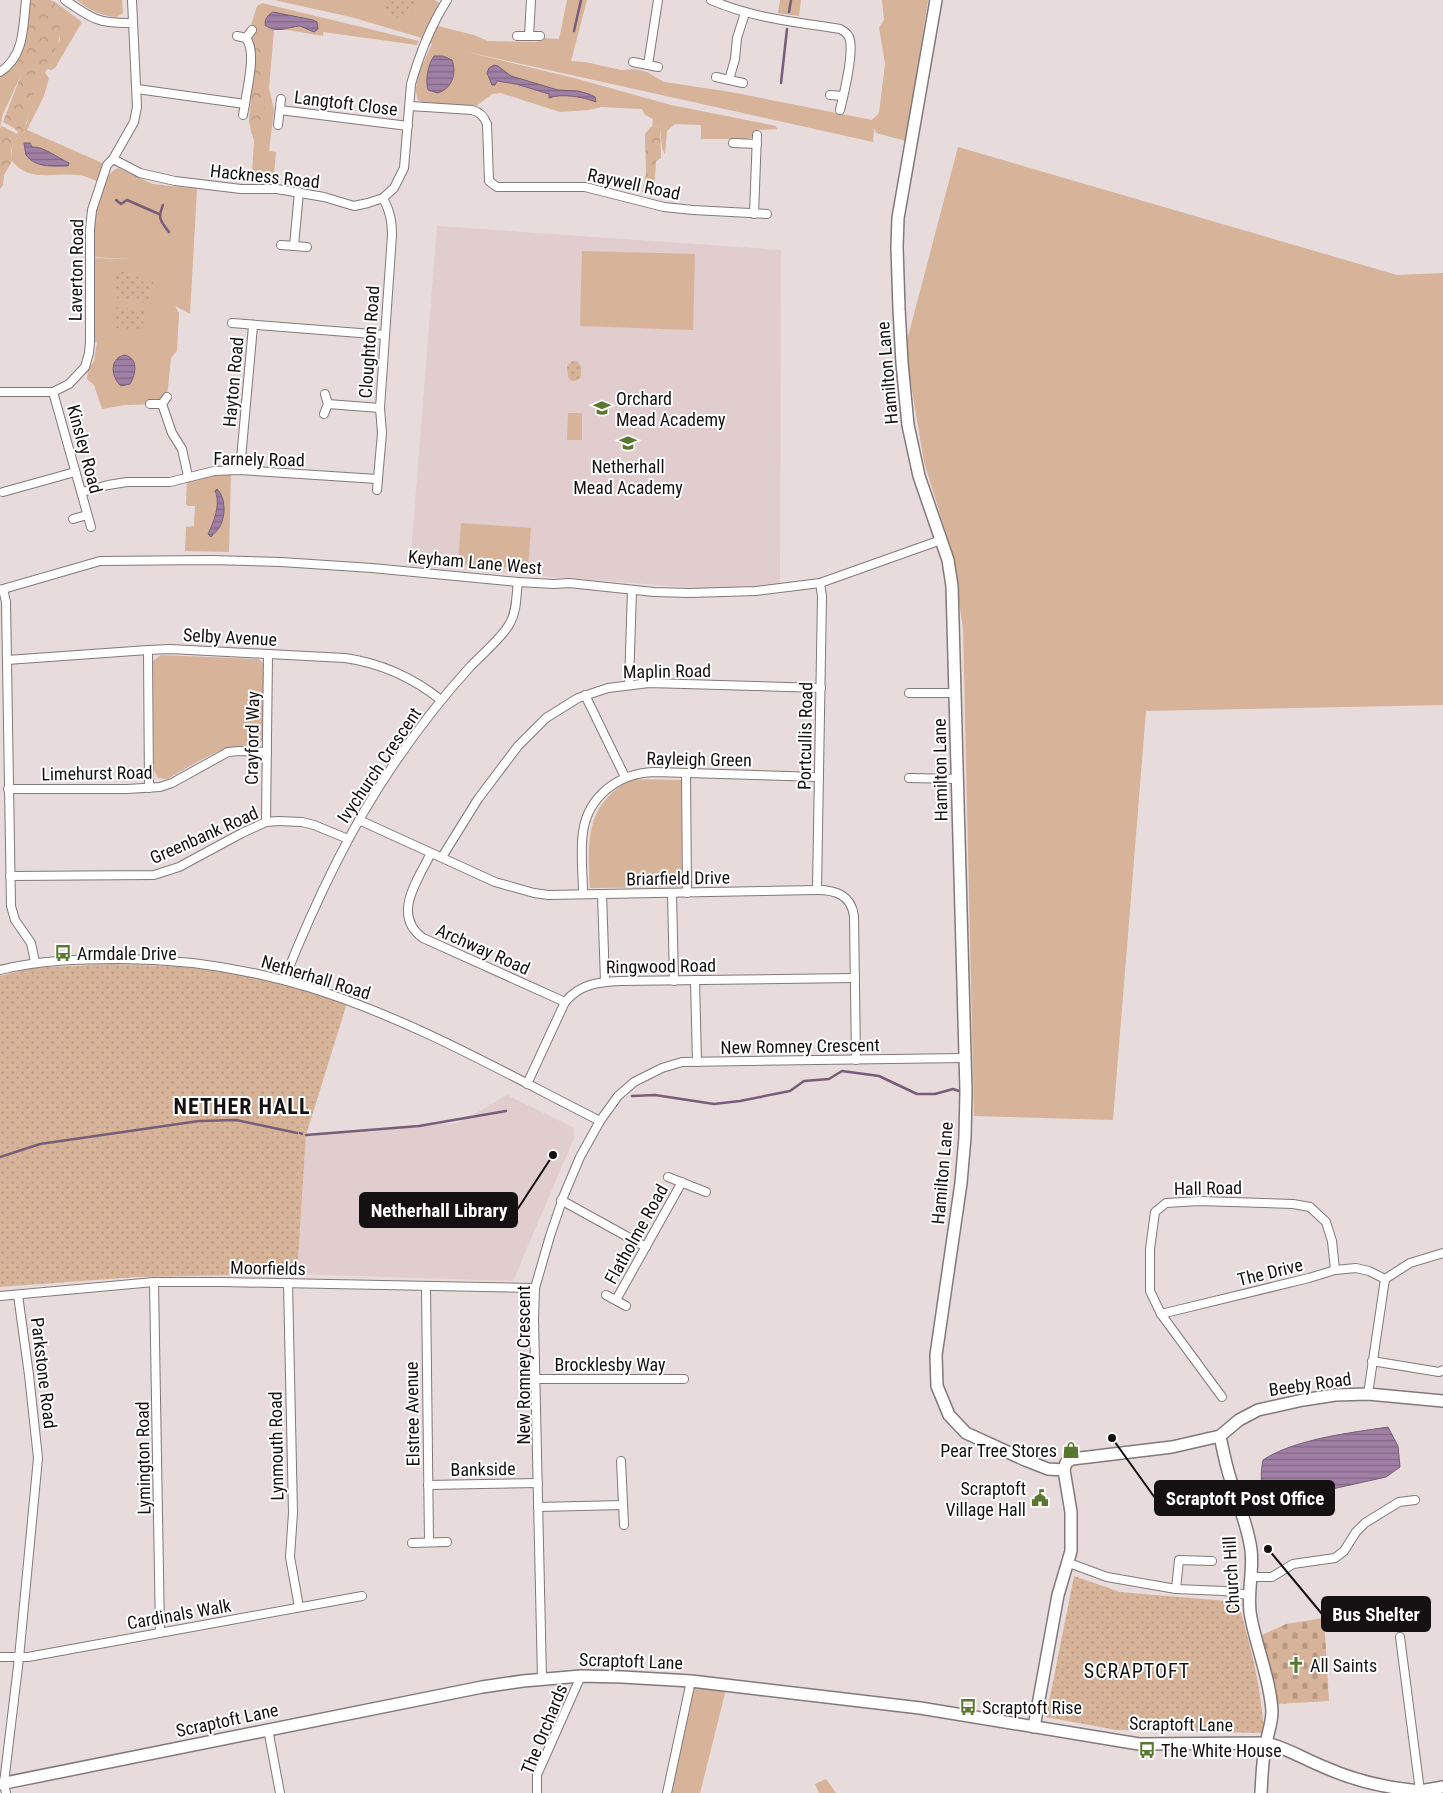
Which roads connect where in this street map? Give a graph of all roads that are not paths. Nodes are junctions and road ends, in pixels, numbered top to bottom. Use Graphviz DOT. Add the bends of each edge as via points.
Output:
graph roads {
  1 [pos="26,0"];
  2 [pos="65,0"];
  3 [pos="132,0"];
  4 [pos="447,0"];
  5 [pos="531,0"];
  6 [pos="658,0"];
  7 [pos="711,0"];
  8 [pos="936,0"];
  9 [pos="745,13"];
  10 [pos="133,24"];
  11 [pos="252,30"];
  12 [pos="237,36"];
  13 [pos="517,36"];
  14 [pos="529,36"];
  15 [pos="540,36"];
  16 [pos="246,38"];
  17 [pos="634,62"];
  18 [pos="648,65"];
  19 [pos="658,67"];
  20 [pos="0,72"];
  21 [pos="716,77"];
  22 [pos="729,80"];
  23 [pos="743,83"];
  24 [pos="137,89"];
  25 [pos="830,95"];
  26 [pos="844,96"];
  27 [pos="281,99"];
  28 [pos="245,104"];
  29 [pos="410,106"];
  30 [pos="280,110"];
  31 [pos="840,110"];
  32 [pos="243,115"];
  33 [pos="278,124"];
  34 [pos="408,126"];
  35 [pos="758,135"];
  36 [pos="733,143"];
  37 [pos="757,144"];
  38 [pos="114,159"];
  39 [pos="299,192"];
  40 [pos="383,198"];
  41 [pos="754,214"];
  42 [pos="767,214"];
  43 [pos="281,245"];
  44 [pos="294,246"];
  45 [pos="307,247"];
  46 [pos="232,323"];
  47 [pos="253,326"];
  48 [pos="385,335"];
  49 [pos="0,392"];
  50 [pos="53,392"];
  51 [pos="325,394"];
  52 [pos="167,397"];
  53 [pos="150,404"];
  54 [pos="162,404"];
  55 [pos="328,404"];
  56 [pos="380,408"];
  57 [pos="324,414"];
  58 [pos="240,470"];
  59 [pos="75,472"];
  60 [pos="188,476"];
  61 [pos="377,479"];
  62 [pos="377,490"];
  63 [pos="82,492"];
  64 [pos="1,494"];
  65 [pos="87,515"];
  66 [pos="74,519"];
  67 [pos="91,527"];
  68 [pos="941,540"];
  69 [pos="518,582"];
  70 [pos="820,583"];
  71 [pos="1,589"];
  72 [pos="632,590"];
  73 [pos="148,650"];
  74 [pos="268,654"];
  75 [pos="7,660"];
  76 [pos="629,684"];
  77 [pos="820,688"];
  78 [pos="909,693"];
  79 [pos="956,693"];
  80 [pos="585,695"];
  81 [pos="441,700"];
  82 [pos="267,752"];
  83 [pos="686,773"];
  84 [pos="625,777"];
  85 [pos="819,777"];
  86 [pos="909,778"];
  87 [pos="958,779"];
  88 [pos="149,788"];
  89 [pos="8,789"];
  90 [pos="359,820"];
  91 [pos="266,822"];
  92 [pos="348,839"];
  93 [pos="430,853"];
  94 [pos="442,857"];
  95 [pos="10,876"];
  96 [pos="817,890"];
  97 [pos="672,893"];
  98 [pos="687,893"];
  99 [pos="583,894"];
  100 [pos="602,894"];
  101 [pos="35,962"];
  102 [pos="0,970"];
  103 [pos="855,978"];
  104 [pos="284,980"];
  105 [pos="695,980"];
  106 [pos="674,981"];
  107 [pos="605,982"];
  108 [pos="565,1002"];
  109 [pos="964,1058"];
  110 [pos="856,1060"];
  111 [pos="697,1062"];
  112 [pos="527,1084"];
  113 [pos="600,1121"];
  114 [pos="668,1177"];
  115 [pos="682,1182"];
  116 [pos="706,1192"];
  117 [pos="561,1200"];
  118 [pos="646,1247"];
  119 [pos="1443,1253"];
  120 [pos="1335,1270"];
  121 [pos="1385,1279"];
  122 [pos="154,1282"];
  123 [pos="288,1283"];
  124 [pos="426,1286"];
  125 [pos="535,1288"];
  126 [pos="18,1295"];
  127 [pos="606,1295"];
  128 [pos="0,1296"];
  129 [pos="616,1300"];
  130 [pos="626,1306"];
  131 [pos="1161,1314"];
  132 [pos="1372,1361"];
  133 [pos="1443,1370"];
  134 [pos="684,1378"];
  135 [pos="536,1379"];
  136 [pos="1368,1394"];
  137 [pos="1222,1397"];
  138 [pos="1443,1401"];
  139 [pos="1220,1436"];
  140 [pos="621,1461"];
  141 [pos="1064,1470"];
  142 [pos="538,1483"];
  143 [pos="428,1486"];
  144 [pos="1415,1500"];
  145 [pos="623,1505"];
  146 [pos="538,1507"];
  147 [pos="624,1525"];
  148 [pos="429,1542"];
  149 [pos="447,1542"];
  150 [pos="412,1543"];
  151 [pos="1212,1561"];
  152 [pos="1068,1564"];
  153 [pos="1250,1577"];
  154 [pos="1176,1589"];
  155 [pos="1248,1595"];
  156 [pos="362,1596"];
  157 [pos="299,1607"];
  158 [pos="160,1632"];
  159 [pos="1400,1637"];
  160 [pos="0,1657"];
  161 [pos="19,1658"];
  162 [pos="581,1676"];
  163 [pos="542,1679"];
  164 [pos="691,1681"];
  165 [pos="1034,1727"];
  166 [pos="268,1729"];
  167 [pos="1266,1742"];
  168 [pos="3,1787"];
  169 [pos="1443,1787"];
  170 [pos="1420,1791"];
  171 [pos="280,1793"];
  172 [pos="537,1793"];
  173 [pos="667,1793"];
  174 [pos="1261,1793"];
  1 -- 20 [label="street" via="20,46 11,62"];
  2 -- 10 [label="street" via="95,20"];
  3 -- 10 [label="street, Laverton Road"];
  4 -- 29 [label="street" via="415,71"];
  5 -- 14 [label="street"];
  6 -- 18 [label="street"];
  7 -- 9 [label="street"];
  8 -- 68 [label="street, Hamilton Lane" via="898,218 897,248 908,425 919,476"];
  9 -- 22 [label="street"];
  9 -- 26 [label="street" via="845,31 850,40"];
  10 -- 24 [label="street, Laverton Road"];
  11 -- 16 [label="street"];
  12 -- 16 [label="street"];
  13 -- 14 [label="street"];
  14 -- 15 [label="street"];
  16 -- 28 [label="street" via="251,55"];
  17 -- 18 [label="street"];
  18 -- 19 [label="street"];
  21 -- 22 [label="street"];
  22 -- 23 [label="street"];
  24 -- 28 [label="street"];
  24 -- 38 [label="street, Laverton Road" via="134,122"];
  25 -- 26 [label="street"];
  26 -- 31 [label="street"];
  27 -- 30 [label="street, Langtoft Close"];
  28 -- 32 [label="street"];
  29 -- 34 [label="street"];
  29 -- 41 [label="street, Raywell Road" via="477,111 487,124 489,181 496,187 585,187 664,207"];
  30 -- 33 [label="street, Langtoft Close"];
  30 -- 34 [label="street, Langtoft Close"];
  34 -- 40 [label="street" via="404,168 394,188"];
  35 -- 37 [label="street"];
  36 -- 37 [label="street"];
  37 -- 41 [label="street"];
  38 -- 39 [label="street, Hackness Road" via="140,173 175,181"];
  38 -- 50 [label="street, Laverton Road" via="107,165 92,210 89,353 85,367 69,384"];
  39 -- 40 [label="street, Hackness Road" via="354,206"];
  39 -- 44 [label="street"];
  40 -- 48 [label="street, Cloughton Road" via="392,220"];
  41 -- 42 [label="street, Raywell Road"];
  43 -- 44 [label="street"];
  44 -- 45 [label="street"];
  46 -- 47 [label="street, Hayton Road"];
  47 -- 48 [label="street, Hayton Road"];
  47 -- 58 [label="street, Hayton Road"];
  48 -- 56 [label="street, Cloughton Road"];
  49 -- 50 [label="street"];
  50 -- 59 [label="street, Kinsley Road"];
  51 -- 55 [label="street"];
  52 -- 54 [label="street"];
  53 -- 54 [label="street"];
  54 -- 60 [label="street" via="172,433 182,449"];
  55 -- 56 [label="street"];
  55 -- 57 [label="street"];
  56 -- 61 [label="street, Cloughton Road" via="382,433"];
  58 -- 60 [label="street, Farnely Road"];
  58 -- 61 [label="street, Farnely Road"];
  59 -- 63 [label="street, Kinsley Road"];
  59 -- 64 [label="street"];
  60 -- 63 [label="street, Farnely Road" via="170,482 127,482"];
  61 -- 62 [label="street, Cloughton Road"];
  63 -- 65 [label="street, Kinsley Road"];
  65 -- 66 [label="street, Kinsley Road"];
  65 -- 67 [label="street, Kinsley Road"];
  68 -- 70 [label="street, Keyham Lane West"];
  68 -- 79 [label="street, Hamilton Lane" via="952,586"];
  69 -- 71 [label="street, Keyham Lane West" via="281,562 100,561"];
  69 -- 72 [label="street, Keyham Lane West" via="569,583"];
  69 -- 81 [label="street, Ivychurch Crescent" via="515,609 508,627"];
  70 -- 72 [label="street, Keyham Lane West" via="756,591"];
  70 -- 77 [label="street, Portcullis Road"];
  71 -- 75 [label="street" via="6,602"];
  72 -- 76 [label="street"];
  73 -- 74 [label="street, Selby Avenue"];
  73 -- 75 [label="street, Selby Avenue"];
  73 -- 88 [label="street"];
  74 -- 81 [label="street, Selby Avenue" via="370,662 407,677"];
  74 -- 82 [label="street, Crayford Way"];
  75 -- 89 [label="street"];
  76 -- 77 [label="street, Maplin Road"];
  76 -- 80 [label="street, Maplin Road"];
  77 -- 85 [label="street, Portcullis Road"];
  78 -- 79 [label="street"];
  79 -- 87 [label="street, Hamilton Lane"];
  80 -- 84 [label="street"];
  80 -- 94 [label="street, Maplin Road" via="556,710 527,735 478,799"];
  81 -- 90 [label="street, Ivychurch Crescent" via="389,771"];
  82 -- 88 [label="street, Limehurst Road" via="228,752 172,783"];
  82 -- 91 [label="street, Crayford Way"];
  83 -- 84 [label="street, Rayleigh Green" via="646,772"];
  83 -- 85 [label="street, Rayleigh Green"];
  83 -- 98 [label="street"];
  84 -- 99 [label="street, Rayleigh Green" via="602,793 587,815 583,833"];
  85 -- 96 [label="street, Portcullis Road"];
  86 -- 87 [label="street"];
  87 -- 109 [label="street, Hamilton Lane"];
  88 -- 89 [label="street, Limehurst Road"];
  89 -- 95 [label="street"];
  90 -- 92 [label="street, Ivychurch Crescent"];
  90 -- 93 [label="street, Briarfield Drive"];
  91 -- 92 [label="street, Greenbank Road" via="302,822"];
  91 -- 95 [label="street, Greenbank Road" via="179,867 154,875"];
  92 -- 104 [label="street, Ivychurch Crescent"];
  93 -- 94 [label="street, Briarfield Drive"];
  93 -- 108 [label="street, Archway Road" via="408,903 408,919 414,930 423,938"];
  94 -- 99 [label="street, Briarfield Drive" via="520,890 548,895"];
  95 -- 101 [label="street" via="12,910 31,943"];
  96 -- 98 [label="street, Briarfield Drive"];
  96 -- 103 [label="street, Briarfield Drive" via="840,893 852,907"];
  97 -- 98 [label="street, Briarfield Drive"];
  97 -- 100 [label="street, Briarfield Drive"];
  97 -- 106 [label="street"];
  99 -- 100 [label="street, Briarfield Drive"];
  100 -- 107 [label="street"];
  101 -- 102 [label="street, Netherhall Road"];
  101 -- 104 [label="street, Netherhall Road" via="172,960"];
  103 -- 105 [label="street, Ringwood Road"];
  103 -- 110 [label="street, Briarfield Drive"];
  104 -- 112 [label="street, Netherhall Road" via="375,1011"];
  105 -- 106 [label="street, Ringwood Road"];
  105 -- 111 [label="street"];
  106 -- 107 [label="street, Ringwood Road"];
  107 -- 108 [label="street, Ringwood Road" via="580,988"];
  108 -- 112 [label="street, Ringwood Road"];
  109 -- 110 [label="street, New Romney Crescent"];
  109 -- 141 [label="street, Hamilton Lane" via="965,1137 936,1355 937,1386 949,1415 966,1433 1048,1469"];
  110 -- 111 [label="street, New Romney Crescent"];
  111 -- 113 [label="street, New Romney Crescent" via="672,1064 643,1076 618,1096"];
  112 -- 113 [label="street, Netherhall Road"];
  113 -- 117 [label="street, New Romney Crescent"];
  114 -- 115 [label="street, Flatholme Road"];
  115 -- 116 [label="street, Flatholme Road"];
  115 -- 118 [label="street, Flatholme Road"];
  117 -- 118 [label="street"];
  117 -- 125 [label="street, New Romney Crescent"];
  118 -- 129 [label="street, Flatholme Road"];
  119 -- 121 [label="street" via="1410,1263"];
  120 -- 121 [label="street, The Drive" via="1356,1268"];
  120 -- 131 [label="street, The Drive"];
  120 -- 131 [label="street, Hall Road" via="1326,1222 1310,1208 1254,1202 1166,1203 1155,1212 1150,1249 1150,1291"];
  121 -- 132 [label="street"];
  122 -- 123 [label="street, Moorfields"];
  122 -- 126 [label="street, Moorfields"];
  122 -- 158 [label="street, Lymington Road"];
  123 -- 124 [label="street, Moorfields"];
  123 -- 157 [label="street, Lynmouth Road" via="293,1513 290,1557"];
  124 -- 125 [label="street, Moorfields"];
  124 -- 143 [label="street, Elstree Avenue"];
  125 -- 135 [label="street, New Romney Crescent"];
  126 -- 128 [label="street, Moorfields"];
  126 -- 161 [label="street, Parkstone Road" via="38,1458"];
  127 -- 129 [label="street, Flatholme Road"];
  129 -- 130 [label="street, Flatholme Road"];
  131 -- 137 [label="street, Hall Road"];
  132 -- 133 [label="street"];
  132 -- 136 [label="street"];
  134 -- 135 [label="street, Brocklesby Way"];
  135 -- 142 [label="street, New Romney Crescent"];
  136 -- 138 [label="street, Beeby Road"];
  136 -- 139 [label="street, Beeby Road" via="1335,1395 1258,1410"];
  139 -- 141 [label="street" via="1172,1447 1072,1459"];
  139 -- 153 [label="street, Church Hill" via="1249,1538"];
  140 -- 145 [label="street"];
  141 -- 152 [label="street" via="1072,1534"];
  142 -- 143 [label="street, Bankside"];
  142 -- 146 [label="street, New Romney Crescent"];
  143 -- 148 [label="street, Elstree Avenue"];
  144 -- 153 [label="street" via="1399,1502 1365,1523 1344,1552 1335,1558 1293,1564 1272,1577"];
  145 -- 146 [label="street"];
  145 -- 147 [label="street"];
  146 -- 163 [label="street, New Romney Crescent"];
  148 -- 149 [label="street"];
  148 -- 150 [label="street"];
  151 -- 154 [label="street" via="1179,1560"];
  152 -- 154 [label="street" via="1107,1577"];
  152 -- 165 [label="street" via="1058,1595"];
  153 -- 155 [label="street, Church Hill"];
  154 -- 155 [label="street"];
  155 -- 167 [label="street, Church Hill" via="1272,1711 1271,1731"];
  156 -- 157 [label="street, Cardinals Walk"];
  157 -- 158 [label="street, Cardinals Walk"];
  158 -- 161 [label="street, Cardinals Walk"];
  159 -- 170 [label="street"];
  160 -- 161 [label="street, Cardinals Walk"];
  161 -- 168 [label="street, Parkstone Road"];
  162 -- 163 [label="street, Scraptoft Lane"];
  162 -- 164 [label="street, Scraptoft Lane"];
  162 -- 172 [label="street, The Orchards" via="537,1775"];
  163 -- 166 [label="street, Scraptoft Lane" via="482,1687"];
  164 -- 165 [label="street, Scraptoft Lane" via="901,1706"];
  164 -- 173 [label="street"];
  165 -- 167 [label="street, Scraptoft Lane" via="1139,1744"];
  166 -- 168 [label="street, Scraptoft Lane"];
  166 -- 171 [label="street"];
  167 -- 170 [label="street" via="1354,1779"];
  167 -- 174 [label="street, Church Hill"];
  169 -- 170 [label="street"];
}
